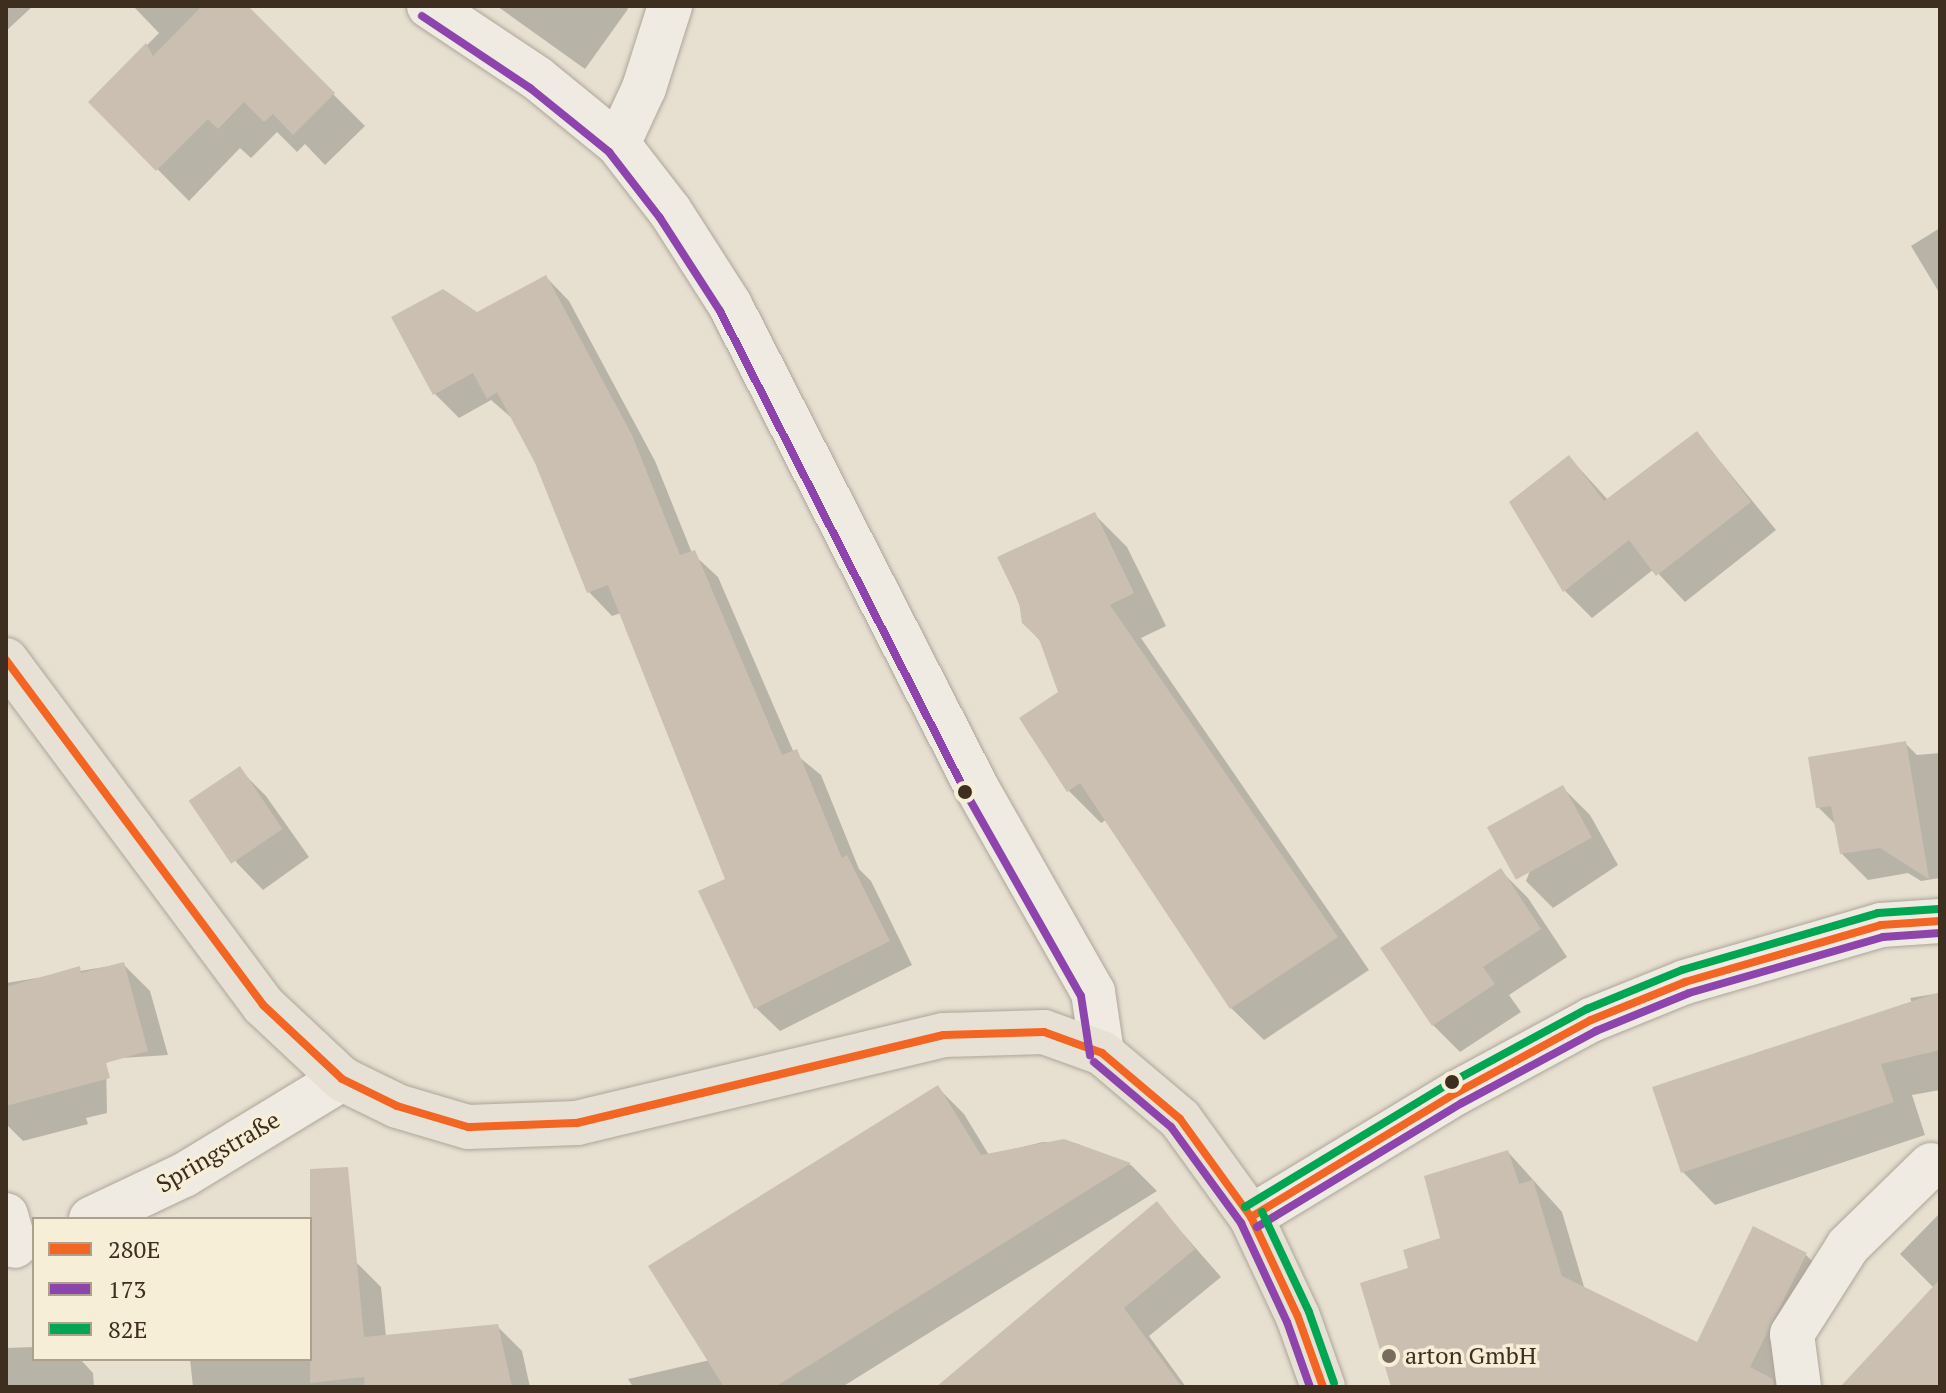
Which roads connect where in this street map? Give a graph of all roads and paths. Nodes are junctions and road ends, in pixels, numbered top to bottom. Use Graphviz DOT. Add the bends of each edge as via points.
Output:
graph roads {
  1 [pos="429,6"];
  2 [pos="670,6"];
  3 [pos="618,144"];
  4 [pos="6,660"];
  5 [pos="1940,921"];
  6 [pos="1102,1053"];
  7 [pos="342,1079"];
  8 [pos="1931,1165"];
  9 [pos="95,1217"];
  10 [pos="1251,1217"];
  11 [pos="1323,1387"];
  12 [pos="1799,1387"];
  1 -- 3 [label="street" via="537,78"];
  2 -- 3 [label="street" via="644,88"];
  3 -- 6 [label="street" via="670,211 730,305 977,788 1093,992"];
  4 -- 7 [label="main road" via="263,1005"];
  5 -- 10 [label="street" via="1881,925 1685,982 1591,1020 1456,1093"];
  6 -- 7 [label="main road" via="1044,1032 944,1035 577,1123 516,1127 468,1127 397,1106"];
  6 -- 10 [label="main road" via="1180,1119"];
  7 -- 9 [label="street, Springstraße" via="184,1175"];
  8 -- 12 [label="street" via="1848,1246 1792,1334"];
  10 -- 11 [label="main road" via="1298,1317"];
}
